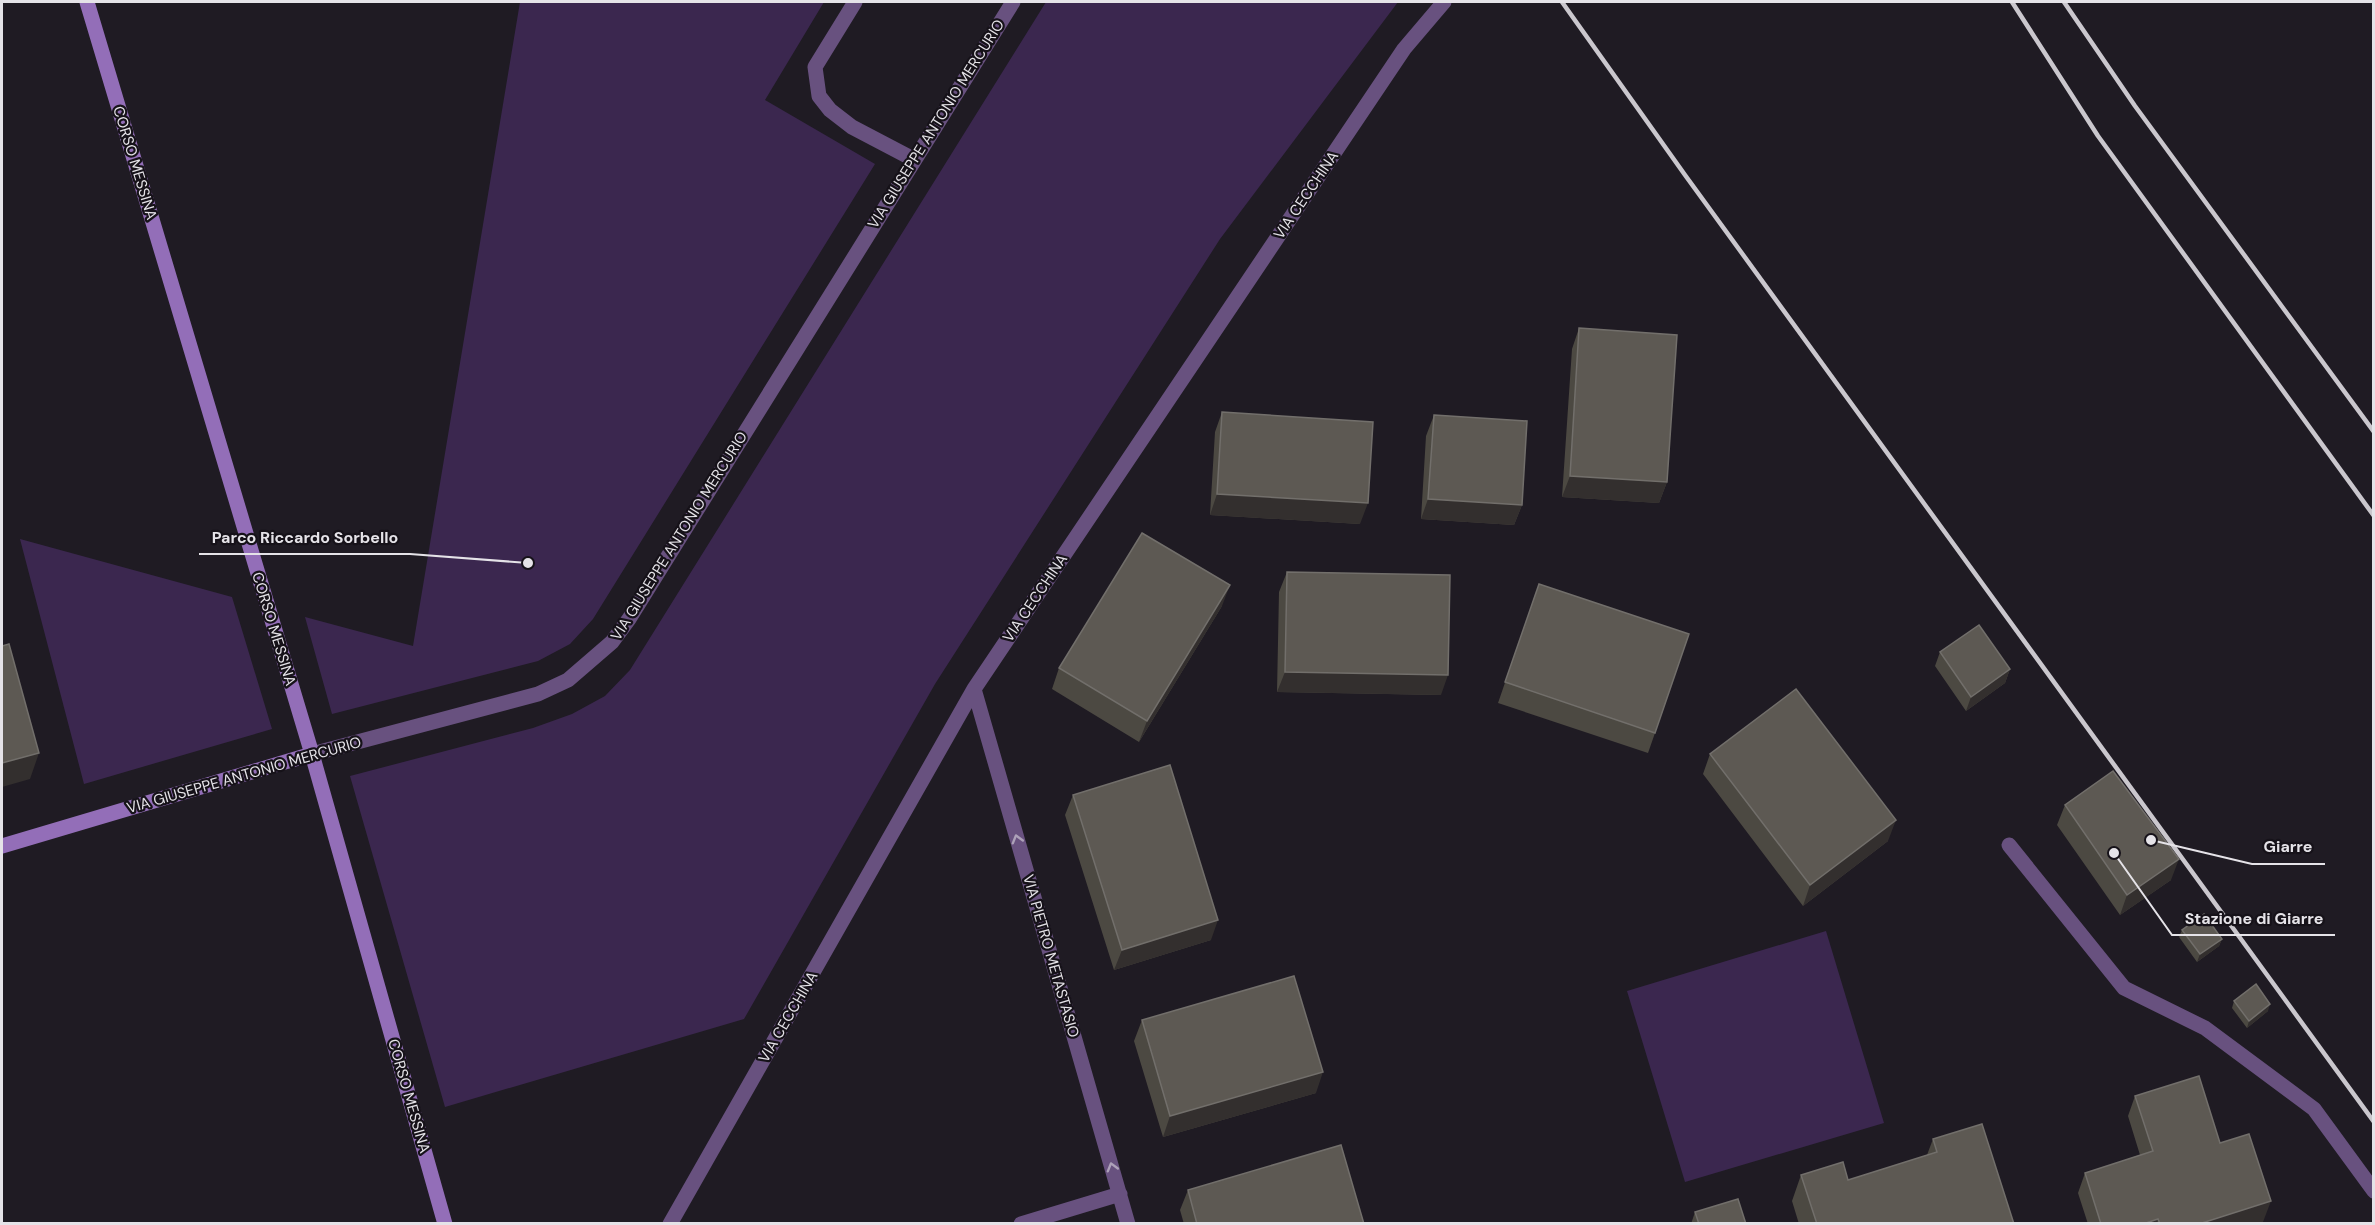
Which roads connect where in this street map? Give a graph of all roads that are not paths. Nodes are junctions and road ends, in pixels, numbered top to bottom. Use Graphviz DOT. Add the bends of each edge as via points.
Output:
graph roads {
  1 [pos="87,2"];
  2 [pos="855,2"];
  3 [pos="1013,2"];
  4 [pos="1444,2"];
  5 [pos="913,159"];
  6 [pos="975,689"];
  7 [pos="312,754"];
  8 [pos="2009,845"];
  9 [pos="2,846"];
  10 [pos="2373,1191"];
  11 [pos="1120,1194"];
  12 [pos="445,1224"];
  13 [pos="670,1224"];
  14 [pos="1021,1224"];
  15 [pos="1128,1224"];
  1 -- 7 [label="street, CORSO MESSINA"];
  2 -- 5 [label="street" via="815,68 819,96 852,127"];
  3 -- 5 [label="street, VIA GIUSEPPE ANTONIO MERCURIO"];
  4 -- 6 [label="street, VIA CECCHINA" via="1404,49"];
  5 -- 7 [label="street, VIA GIUSEPPE ANTONIO MERCURIO" via="612,642 568,680 538,694"];
  11 -- 6 [label="street, VIA PIETRO METASTASIO, one-way"];
  6 -- 13 [label="street, VIA CECCHINA"];
  7 -- 9 [label="street, VIA GIUSEPPE ANTONIO MERCURIO"];
  7 -- 12 [label="street, CORSO MESSINA"];
  8 -- 10 [label="street" via="2124,988 2205,1028 2314,1109"];
  11 -- 14 [label="street"];
  11 -- 15 [label="street, VIA PIETRO METASTASIO"];
}
